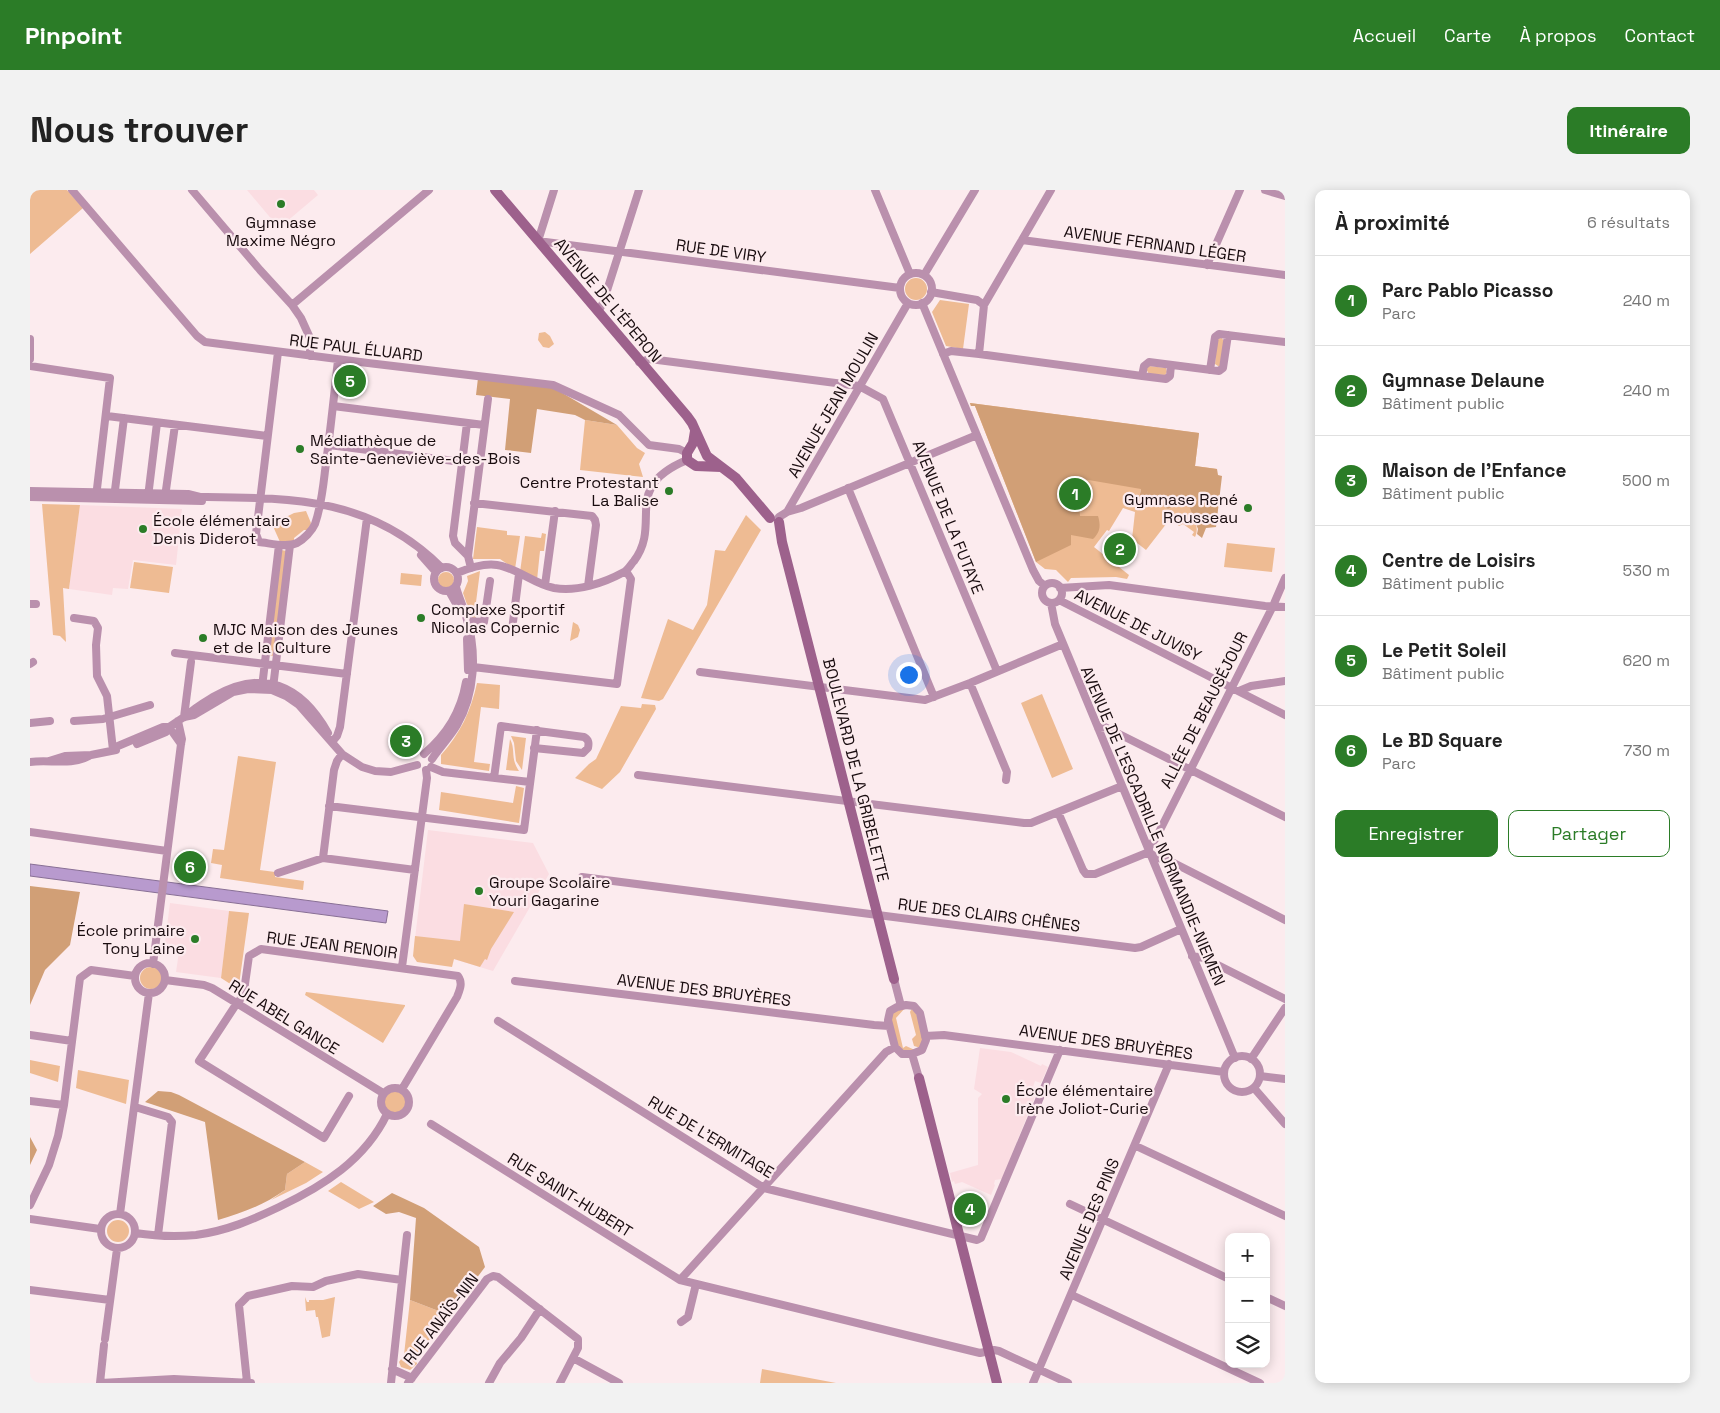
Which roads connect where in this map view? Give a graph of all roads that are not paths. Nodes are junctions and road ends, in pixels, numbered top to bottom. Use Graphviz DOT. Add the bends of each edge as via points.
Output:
graph roads {
  1 [pos="84,190"];
  2 [pos="192,190"];
  3 [pos="429,190"];
  4 [pos="495,190"];
  5 [pos="554,190"];
  6 [pos="639,190"];
  7 [pos="875,190"];
  8 [pos="975,190"];
  9 [pos="1051,190"];
  10 [pos="1240,190"];
  11 [pos="1265,190"];
  12 [pos="75,193"];
  13 [pos="1285,196"];
  14 [pos="1022,240"];
  15 [pos="538,241"];
  16 [pos="619,252"];
  17 [pos="1206,265"];
  18 [pos="910,274"];
  19 [pos="1285,275"];
  20 [pos="924,276"];
  21 [pos="900,288"];
  22 [pos="931,292"];
  23 [pos="908,303"];
  24 [pos="922,304"];
  25 [pos="292,305"];
  26 [pos="984,305"];
  27 [pos="598,312"];
  28 [pos="1228,335"];
  29 [pos="30,339"];
  30 [pos="1285,342"];
  31 [pos="278,352"];
  32 [pos="943,354"];
  33 [pos="978,354"];
  34 [pos="310,356"];
  35 [pos="30,359"];
  36 [pos="338,360"];
  37 [pos="639,362"];
  38 [pos="1171,365"];
  39 [pos="30,366"];
  40 [pos="1210,370"];
  41 [pos="1142,376"];
  42 [pos="859,386"];
  43 [pos="488,399"];
  44 [pos="333,406"];
  45 [pos="107,416"];
  46 [pos="124,418"];
  47 [pos="157,422"];
  48 [pos="467,423"];
  49 [pos="175,425"];
  50 [pos="484,425"];
  51 [pos="695,431"];
  52 [pos="977,435"];
  53 [pos="268,436"];
  54 [pos="329,445"];
  55 [pos="705,451"];
  56 [pos="688,453"];
  57 [pos="462,462"];
  58 [pos="911,462"];
  59 [pos="699,466"];
  60 [pos="722,468"];
  61 [pos="848,488"];
  62 [pos="30,491"];
  63 [pos="96,496"];
  64 [pos="114,496"];
  65 [pos="30,497"];
  66 [pos="148,497"];
  67 [pos="165,497"];
  68 [pos="261,498"];
  69 [pos="474,503"];
  70 [pos="320,504"];
  71 [pos="555,511"];
  72 [pos="777,519"];
  73 [pos="367,520"];
  74 [pos="278,544"];
  75 [pos="290,545"];
  76 [pos="468,556"];
  77 [pos="471,568"];
  78 [pos="439,570"];
  79 [pos="1285,570"];
  80 [pos="626,571"];
  81 [pos="457,573"];
  82 [pos="519,574"];
  83 [pos="1284,579"];
  84 [pos="490,581"];
  85 [pos="545,585"];
  86 [pos="588,586"];
  87 [pos="1045,586"];
  88 [pos="1060,588"];
  89 [pos="452,589"];
  90 [pos="1055,601"];
  91 [pos="1272,606"];
  92 [pos="1285,607"];
  93 [pos="74,618"];
  94 [pos="468,621"];
  95 [pos="512,630"];
  96 [pos="1063,644"];
  97 [pos="175,653"];
  98 [pos="191,662"];
  99 [pos="264,663"];
  100 [pos="276,665"];
  101 [pos="473,667"];
  102 [pos="997,671"];
  103 [pos="700,672"];
  104 [pos="347,674"];
  105 [pos="1285,681"];
  106 [pos="970,683"];
  107 [pos="262,686"];
  108 [pos="273,687"];
  109 [pos="819,687"];
  110 [pos="1235,689"];
  111 [pos="934,698"];
  112 [pos="150,705"];
  113 [pos="1285,715"];
  114 [pos="110,717"];
  115 [pos="181,719"];
  116 [pos="74,720"];
  117 [pos="50,721"];
  118 [pos="30,723"];
  119 [pos="169,727"];
  120 [pos="1098,728"];
  121 [pos="536,730"];
  122 [pos="332,742"];
  123 [pos="181,744"];
  124 [pos="534,748"];
  125 [pos="113,750"];
  126 [pos="342,754"];
  127 [pos="424,754"];
  128 [pos="31,761"];
  129 [pos="417,765"];
  130 [pos="429,765"];
  131 [pos="1190,769"];
  132 [pos="638,775"];
  133 [pos="494,778"];
  134 [pos="1006,780"];
  135 [pos="530,782"];
  136 [pos="1122,786"];
  137 [pos="848,801"];
  138 [pos="329,806"];
  139 [pos="1058,812"];
  140 [pos="1285,817"];
  141 [pos="422,818"];
  142 [pos="30,832"];
  143 [pos="167,851"];
  144 [pos="1149,852"];
  145 [pos="323,858"];
  146 [pos="415,870"];
  147 [pos="278,873"];
  148 [pos="582,877"];
  149 [pos="878,915"];
  150 [pos="1285,920"];
  151 [pos="1181,929"];
  152 [pos="1192,956"];
  153 [pos="153,964"];
  154 [pos="402,967"];
  155 [pos="135,976"];
  156 [pos="894,979"];
  157 [pos="165,980"];
  158 [pos="515,981"];
  159 [pos="149,993"];
  160 [pos="1285,999"];
  161 [pos="237,1004"];
  162 [pos="901,1006"];
  163 [pos="1285,1008"];
  164 [pos="498,1021"];
  165 [pos="889,1026"];
  166 [pos="30,1034"];
  167 [pos="925,1036"];
  168 [pos="72,1041"];
  169 [pos="895,1047"];
  170 [pos="1060,1050"];
  171 [pos="912,1054"];
  172 [pos="1235,1058"];
  173 [pos="1251,1060"];
  174 [pos="1170,1064"];
  175 [pos="1224,1072"];
  176 [pos="1260,1076"];
  177 [pos="919,1078"];
  178 [pos="1285,1079"];
  179 [pos="1254,1088"];
  180 [pos="402,1090"];
  181 [pos="383,1094"];
  182 [pos="349,1096"];
  183 [pos="30,1101"];
  184 [pos="64,1105"];
  185 [pos="135,1107"];
  186 [pos="387,1114"];
  187 [pos="432,1124"];
  188 [pos="1285,1124"];
  189 [pos="1136,1146"];
  190 [pos="764,1188"];
  191 [pos="1070,1204"];
  192 [pos="30,1205"];
  193 [pos="120,1214"];
  194 [pos="1285,1216"];
  195 [pos="30,1219"];
  196 [pos="1104,1221"];
  197 [pos="100,1229"];
  198 [pos="135,1233"];
  199 [pos="158,1235"];
  200 [pos="407,1235"];
  201 [pos="959,1235"];
  202 [pos="117,1249"];
  203 [pos="1227,1278"];
  204 [pos="402,1280"];
  205 [pos="680,1280"];
  206 [pos="696,1284"];
  207 [pos="30,1290"];
  208 [pos="1072,1294"];
  209 [pos="1270,1299"];
  210 [pos="110,1300"];
  211 [pos="1285,1306"];
  212 [pos="540,1309"];
  213 [pos="681,1322"];
  214 [pos="989,1351"];
  215 [pos="573,1358"];
  216 [pos="392,1369"];
  217 [pos="1039,1370"];
  218 [pos="410,1380"];
  219 [pos="116,1382"];
  220 [pos="247,1382"];
  221 [pos="101,1383"];
  222 [pos="251,1383"];
  223 [pos="391,1383"];
  224 [pos="489,1383"];
  225 [pos="560,1383"];
  226 [pos="619,1383"];
  227 [pos="997,1383"];
  228 [pos="1033,1383"];
  229 [pos="1068,1383"];
  230 [pos="1260,1383"];
  1 -- 12 [label="street"];
  2 -- 25 [label="street"];
  3 -- 25 [label="street"];
  4 -- 15 [label="main road, AVENUE DE L'ÉPERON"];
  5 -- 15 [label="street"];
  6 -- 16 [label="street"];
  7 -- 18 [label="street"];
  8 -- 20 [label="street"];
  9 -- 14 [label="street"];
  10 -- 17 [label="street"];
  11 -- 13 [label="street"];
  12 -- 31 [label="street, RUE PAUL ÉLUARD" via="201,340"];
  14 -- 17 [label="street, AVENUE FERNAND LÉGER"];
  14 -- 26 [label="street"];
  15 -- 16 [label="street, RUE DE VIRY"];
  15 -- 27 [label="main road, AVENUE DE L'ÉPERON"];
  16 -- 21 [label="street, RUE DE VIRY"];
  16 -- 27 [label="street"];
  17 -- 19 [label="street, AVENUE FERNAND LÉGER"];
  18 -- 20 [label="street"];
  18 -- 21 [label="street"];
  20 -- 22 [label="street" via="930,283"];
  21 -- 23 [label="street"];
  22 -- 24 [label="street"];
  22 -- 26 [label="street" via="977,300"];
  23 -- 24 [label="street"];
  23 -- 42 [label="street, AVENUE JEAN MOULIN"];
  24 -- 32 [label="street"];
  25 -- 34 [label="street" via="308,330"];
  26 -- 33 [label="street"];
  27 -- 37 [label="main road, AVENUE DE L'ÉPERON"];
  28 -- 30 [label="street"];
  28 -- 40 [label="street" via="1215,337"];
  28 -- 40 [label="street" via="1223,368"];
  29 -- 35 [label="street"];
  31 -- 34 [label="street, RUE PAUL ÉLUARD"];
  31 -- 53 [label="street"];
  32 -- 33 [label="street" via="951,351"];
  32 -- 52 [label="street"];
  33 -- 41 [label="street"];
  34 -- 36 [label="street, RUE PAUL ÉLUARD"];
  36 -- 44 [label="street"];
  36 -- 56 [label="street, RUE PAUL ÉLUARD" via="553,385 619,415 650,445"];
  37 -- 42 [label="street" via="650,359"];
  37 -- 51 [label="main road, AVENUE DE L'ÉPERON" via="692,422"];
  38 -- 40 [label="street"];
  38 -- 41 [label="street" via="1149,362 1144,366"];
  38 -- 41 [label="street" via="1170,376 1166,380"];
  39 -- 45 [label="street" via="110,378"];
  42 -- 58 [label="street, AVENUE DE LA FUTAYE" via="886,403"];
  42 -- 72 [label="street, AVENUE JEAN MOULIN"];
  43 -- 50 [label="street"];
  44 -- 48 [label="street"];
  44 -- 54 [label="street"];
  45 -- 46 [label="street"];
  45 -- 63 [label="street"];
  46 -- 47 [label="street"];
  46 -- 64 [label="street"];
  47 -- 49 [label="street"];
  47 -- 66 [label="street"];
  48 -- 50 [label="street"];
  48 -- 57 [label="street"];
  49 -- 53 [label="street"];
  49 -- 67 [label="street"];
  50 -- 69 [label="street"];
  51 -- 55 [label="main road, AVENUE DE L'ÉPERON"];
  51 -- 56 [label="main road"];
  52 -- 58 [label="street"];
  52 -- 87 [label="street" via="1033,570"];
  53 -- 68 [label="street"];
  54 -- 57 [label="street"];
  54 -- 70 [label="street"];
  55 -- 56 [label="main road" via="696,445"];
  55 -- 59 [label="main road" via="705,462"];
  55 -- 60 [label="main road, AVENUE DE L'ÉPERON"];
  56 -- 59 [label="main road" via="692,465"];
  56 -- 80 [label="street" via="653,485 645,508 641,547"];
  57 -- 76 [label="street" via="453,536"];
  58 -- 61 [label="street"];
  58 -- 102 [label="street, AVENUE DE LA FUTAYE"];
  59 -- 60 [label="main road"];
  60 -- 72 [label="main road, AVENUE DE L'ÉPERON"];
  61 -- 72 [label="street"];
  61 -- 111 [label="street"];
  62 -- 63 [label="street"];
  63 -- 64 [label="street"];
  63 -- 65 [label="street"];
  64 -- 66 [label="street"];
  66 -- 67 [label="street"];
  67 -- 68 [label="street" via="188,494 193,498"];
  68 -- 70 [label="street"];
  68 -- 74 [label="street" via="257,539"];
  69 -- 71 [label="street"];
  69 -- 76 [label="street"];
  70 -- 73 [label="street"];
  70 -- 75 [label="street" via="314,526 299,542"];
  71 -- 85 [label="street"];
  71 -- 86 [label="street" via="592,516 596,520"];
  72 -- 109 [label="main road, BOULEVARD DE LA GRIBELETTE"];
  73 -- 78 [label="street" via="406,537"];
  73 -- 104 [label="street"];
  74 -- 75 [label="street"];
  74 -- 99 [label="street"];
  75 -- 100 [label="street"];
  76 -- 77 [label="street"];
  77 -- 81 [label="street"];
  77 -- 82 [label="street" via="497,565"];
  78 -- 81 [label="street" via="448,567"];
  78 -- 89 [label="street" via="434,579 436,586 441,590"];
  79 -- 83 [label="street, ALLÉE DE BEAUSÉJOUR"];
  80 -- 86 [label="street"];
  80 -- 101 [label="street" via="631,578 617,684"];
  81 -- 89 [label="street" via="458,580"];
  82 -- 85 [label="street"];
  82 -- 95 [label="street"];
  83 -- 91 [label="street, ALLÉE DE BEAUSÉJOUR"];
  84 -- 94 [label="street" via="484,622"];
  85 -- 86 [label="street" via="563,588"];
  87 -- 88 [label="street" via="1053,584"];
  87 -- 90 [label="street" via="1044,598"];
  88 -- 90 [label="street" via="1061,596"];
  88 -- 91 [label="street" via="1109,585"];
  89 -- 94 [label="street"];
  89 -- 127 [label="street" via="466,633 466,681 454,721"];
  90 -- 96 [label="street, AVENUE DE L'ESCADRILLE NORMANDIE-NIEMEN" via="1055,624"];
  90 -- 110 [label="street, AVENUE DE JUVISY"];
  91 -- 92 [label="street"];
  91 -- 110 [label="street, ALLÉE DE BEAUSÉJOUR"];
  93 -- 114 [label="street" via="94,621 98,628 97,676 107,696"];
  94 -- 101 [label="street"];
  96 -- 102 [label="street"];
  96 -- 120 [label="street, AVENUE DE L'ESCADRILLE NORMANDIE-NIEMEN"];
  97 -- 99 [label="street"];
  98 -- 115 [label="street"];
  99 -- 100 [label="street"];
  99 -- 107 [label="street"];
  100 -- 104 [label="street"];
  100 -- 108 [label="street"];
  101 -- 130 [label="street" via="463,714"];
  102 -- 106 [label="street"];
  103 -- 109 [label="street"];
  104 -- 122 [label="street" via="340,727"];
  105 -- 110 [label="street"];
  106 -- 111 [label="street"];
  106 -- 134 [label="street" via="1007,772"];
  107 -- 108 [label="street"];
  107 -- 115 [label="street" via="246,683 232,687"];
  108 -- 122 [label="street" via="299,705"];
  109 -- 111 [label="street" via="921,700"];
  109 -- 137 [label="main road, BOULEVARD DE LA GRIBELETTE"];
  110 -- 113 [label="street, AVENUE DE JUVISY"];
  110 -- 131 [label="street, ALLÉE DE BEAUSÉJOUR"];
  112 -- 114 [label="street"];
  114 -- 116 [label="street"];
  114 -- 125 [label="street"];
  115 -- 119 [label="street"];
  115 -- 123 [label="street"];
  117 -- 118 [label="street"];
  119 -- 123 [label="street"];
  119 -- 125 [label="street"];
  120 -- 131 [label="street" via="1105,727"];
  120 -- 136 [label="street, AVENUE DE L'ESCADRILLE NORMANDIE-NIEMEN"];
  121 -- 124 [label="street"];
  121 -- 124 [label="street" via="584,737 588,748 583,753"];
  121 -- 133 [label="street" via="501,726"];
  122 -- 126 [label="street"];
  123 -- 143 [label="street"];
  124 -- 135 [label="street"];
  125 -- 128 [label="street"];
  126 -- 129 [label="street" via="375,771 398,771"];
  126 -- 138 [label="street" via="334,770"];
  127 -- 129 [label="street" via="418,758"];
  127 -- 130 [label="street" via="429,755"];
  129 -- 130 [label="street" via="420,768"];
  130 -- 133 [label="street" via="443,772"];
  130 -- 141 [label="street"];
  131 -- 140 [label="street"];
  131 -- 144 [label="street, ALLÉE DE BEAUSÉJOUR"];
  132 -- 137 [label="street"];
  133 -- 135 [label="street"];
  135 -- 141 [label="street" via="524,830"];
  136 -- 139 [label="street"];
  136 -- 144 [label="street, AVENUE DE L'ESCADRILLE NORMANDIE-NIEMEN"];
  137 -- 139 [label="street" via="1024,823"];
  137 -- 149 [label="main road, BOULEVARD DE LA GRIBELETTE"];
  138 -- 141 [label="street"];
  138 -- 145 [label="street"];
  139 -- 144 [label="street" via="1086,874 1095,874"];
  141 -- 146 [label="street"];
  142 -- 143 [label="street"];
  143 -- 153 [label="street"];
  144 -- 150 [label="street"];
  144 -- 151 [label="street, AVENUE DE L'ESCADRILLE NORMANDIE-NIEMEN"];
  145 -- 146 [label="street"];
  145 -- 147 [label="street"];
  146 -- 154 [label="street"];
  148 -- 149 [label="street, RUE DES CLAIRS CHÊNES"];
  149 -- 151 [label="street, RUE DES CLAIRS CHÊNES" via="1135,948"];
  149 -- 156 [label="main road, BOULEVARD DE LA GRIBELETTE"];
  151 -- 152 [label="street, AVENUE DE L'ESCADRILLE NORMANDIE-NIEMEN"];
  152 -- 160 [label="street" via="1204,958"];
  152 -- 172 [label="street, AVENUE DE L'ESCADRILLE NORMANDIE-NIEMEN"];
  153 -- 155 [label="street" via="140,968"];
  153 -- 157 [label="street" via="163,971"];
  154 -- 161 [label="street, RUE JEAN RENOIR" via="261,949 249,956 244,991"];
  154 -- 180 [label="street, RUE JEAN RENOIR" via="454,974 461,980 457,997"];
  155 -- 159 [label="street" via="137,986"];
  155 -- 168 [label="street" via="91,970 80,978"];
  156 -- 162 [label="street, BOULEVARD DE LA GRIBELETTE"];
  157 -- 159 [label="street" via="158,991"];
  157 -- 161 [label="street, RUE ABEL GANCE" via="204,985"];
  158 -- 165 [label="street, AVENUE DES BRUYÈRES"];
  159 -- 185 [label="street"];
  161 -- 181 [label="street, RUE ABEL GANCE"];
  161 -- 182 [label="street, RUE JEAN RENOIR" via="199,1061 324,1138"];
  162 -- 165 [label="street" via="889,1013"];
  162 -- 167 [label="street" via="917,1008"];
  163 -- 173 [label="street"];
  164 -- 190 [label="street, RUE DE L'ERMITAGE"];
  165 -- 169 [label="street"];
  166 -- 168 [label="street"];
  167 -- 170 [label="street, AVENUE DES BRUYÈRES" via="939,1034"];
  167 -- 171 [label="street" via="924,1047"];
  168 -- 184 [label="street"];
  169 -- 171 [label="street" via="902,1054"];
  169 -- 190 [label="street" via="886,1052"];
  170 -- 174 [label="street, AVENUE DES BRUYÈRES"];
  170 -- 201 [label="street, RUE DE L'ERMITAGE" via="981,1238 977,1240"];
  171 -- 177 [label="street"];
  172 -- 173 [label="street"];
  172 -- 175 [label="street"];
  173 -- 176 [label="street" via="1258,1067"];
  174 -- 175 [label="street, AVENUE DES BRUYÈRES"];
  174 -- 189 [label="street, AVENUE DES PINS"];
  175 -- 179 [label="street" via="1226,1083 1234,1090 1244,1092"];
  176 -- 178 [label="street"];
  176 -- 179 [label="street"];
  177 -- 201 [label="main road"];
  179 -- 188 [label="street"];
  180 -- 181 [label="street" via="390,1088"];
  180 -- 186 [label="street" via="408,1096 407,1109 396,1116"];
  181 -- 186 [label="street" via="380,1102"];
  183 -- 184 [label="street"];
  184 -- 192 [label="street" via="54,1150"];
  185 -- 193 [label="street"];
  185 -- 199 [label="street" via="172,1122"];
  186 -- 199 [label="street" via="353,1160 298,1198 225,1229 197,1235"];
  187 -- 205 [label="street, RUE SAINT-HUBERT"];
  189 -- 194 [label="street"];
  189 -- 196 [label="street, AVENUE DES PINS"];
  190 -- 201 [label="street, RUE DE L'ERMITAGE"];
  190 -- 205 [label="street"];
  191 -- 196 [label="street"];
  193 -- 197 [label="street" via="110,1216"];
  193 -- 198 [label="street" via="130,1219"];
  195 -- 197 [label="street"];
  196 -- 203 [label="street"];
  196 -- 208 [label="street, AVENUE DES PINS"];
  197 -- 202 [label="street" via="106,1244"];
  198 -- 199 [label="street"];
  198 -- 202 [label="street" via="127,1246"];
  200 -- 204 [label="street"];
  201 -- 214 [label="main road"];
  202 -- 210 [label="street"];
  204 -- 216 [label="street"];
  204 -- 220 [label="street" via="358,1274 313,1287 292,1286 248,1296 239,1305"];
  205 -- 206 [label="street, RUE SAINT-HUBERT"];
  206 -- 213 [label="street" via="688,1317"];
  206 -- 214 [label="street, RUE SAINT-HUBERT" via="980,1353"];
  207 -- 210 [label="street"];
  208 -- 217 [label="street, AVENUE DES PINS"];
  208 -- 230 [label="street"];
  209 -- 211 [label="street"];
  210 -- 221 [label="street"];
  212 -- 215 [label="street, RUE ANAÏS-NIN" via="578,1339"];
  212 -- 218 [label="street, RUE ANAÏS-NIN" via="498,1277 487,1279"];
  212 -- 224 [label="street"];
  214 -- 217 [label="street, RUE SAINT-HUBERT" via="999,1351"];
  214 -- 227 [label="main road"];
  215 -- 225 [label="street, RUE ANAÏS-NIN"];
  215 -- 226 [label="street"];
  216 -- 218 [label="street"];
  216 -- 223 [label="street"];
  217 -- 228 [label="street, AVENUE DES PINS"];
  217 -- 229 [label="street, RUE SAINT-HUBERT"];
  219 -- 220 [label="street" via="174,1379"];
  219 -- 221 [label="street"];
  220 -- 222 [label="street"];
}
